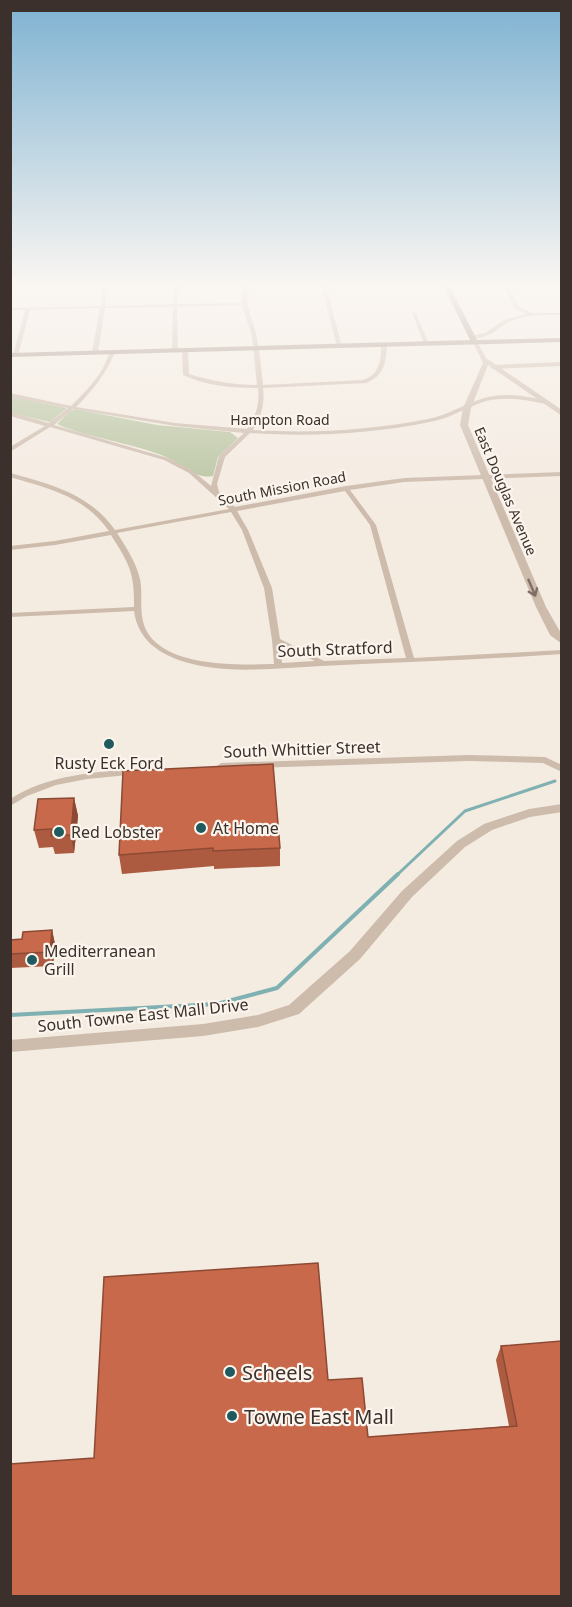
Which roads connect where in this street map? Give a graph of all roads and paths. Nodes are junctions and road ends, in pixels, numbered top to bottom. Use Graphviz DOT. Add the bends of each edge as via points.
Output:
graph roads {
  1 [pos="111,358"];
  2 [pos="186,358"];
  3 [pos="257,358"];
  4 [pos="383,358"];
  5 [pos="484,359"];
  6 [pos="561,364"];
  7 [pos="493,367"];
  8 [pos="260,386"];
  9 [pos="10,395"];
  10 [pos="546,402"];
  11 [pos="71,407"];
  12 [pos="467,408"];
  13 [pos="560,412"];
  14 [pos="10,414"];
  15 [pos="51,426"];
  16 [pos="248,432"];
  17 [pos="10,450"];
  18 [pos="561,474"];
  19 [pos="10,475"];
  20 [pos="485,477"];
  21 [pos="346,488"];
  22 [pos="216,493"];
  23 [pos="232,509"];
  24 [pos="114,532"];
  25 [pos="10,548"];
  26 [pos="137,609"];
  27 [pos="10,615"];
  28 [pos="276,640"];
  29 [pos="561,641"];
  30 [pos="561,652"];
  31 [pos="411,661"];
  32 [pos="333,663"];
  33 [pos="278,666"];
  34 [pos="209,767"];
  35 [pos="561,769"];
  36 [pos="151,771"];
  37 [pos="10,803"];
  38 [pos="561,808"];
  39 [pos="10,1046"];
  1 -- 11 [label="street" via="95,385"];
  2 -- 8 [label="street" via="186,375 222,384"];
  3 -- 8 [label="street"];
  4 -- 8 [label="street" via="377,377 370,380"];
  5 -- 7 [label="street"];
  5 -- 12 [label="street, East Douglas Avenue" via="486,363"];
  6 -- 7 [label="street"];
  7 -- 10 [label="street"];
  8 -- 16 [label="street" via="260,409"];
  9 -- 11 [label="street, Hampton Road"];
  10 -- 12 [label="street, Hampton Road" via="495,398"];
  10 -- 13 [label="street"];
  11 -- 15 [label="street"];
  11 -- 16 [label="street, Hampton Road" via="171,425"];
  12 -- 16 [label="street, Hampton Road" via="439,418 370,429"];
  12 -- 20 [label="street, East Douglas Avenue" via="464,425"];
  14 -- 15 [label="street"];
  15 -- 17 [label="street"];
  15 -- 22 [label="street" via="166,459 191,472"];
  16 -- 22 [label="street" via="222,456 214,484"];
  18 -- 20 [label="street, South Mission Road"];
  19 -- 24 [label="street, South Stratford" via="65,492 94,507"];
  20 -- 21 [label="street, South Mission Road" via="404,480"];
  20 -- 29 [label="street, East Douglas Avenue, one-way" via="541,607"];
  21 -- 23 [label="street, South Mission Road"];
  21 -- 31 [label="street" via="373,525"];
  22 -- 23 [label="street"];
  23 -- 24 [label="street, South Mission Road"];
  23 -- 28 [label="street" via="245,530 268,588"];
  24 -- 25 [label="street, South Mission Road"];
  24 -- 26 [label="street, South Stratford" via="136,579"];
  26 -- 27 [label="street"];
  26 -- 33 [label="street, South Stratford" via="140,626 150,639 180,658 214,666"];
  28 -- 32 [label="street" via="310,658"];
  28 -- 33 [label="street"];
  30 -- 31 [label="street, South Stratford"];
  31 -- 32 [label="street, South Stratford"];
  32 -- 33 [label="street, South Stratford"];
  34 -- 35 [label="street, South Whittier Street" via="469,758 545,760"];
  36 -- 37 [label="street" via="79,777"];
  38 -- 39 [label="street, South Towne East Mall Drive" via="529,813 488,827 461,843 407,894 355,954 294,1010 258,1021 203,1030"];
}
